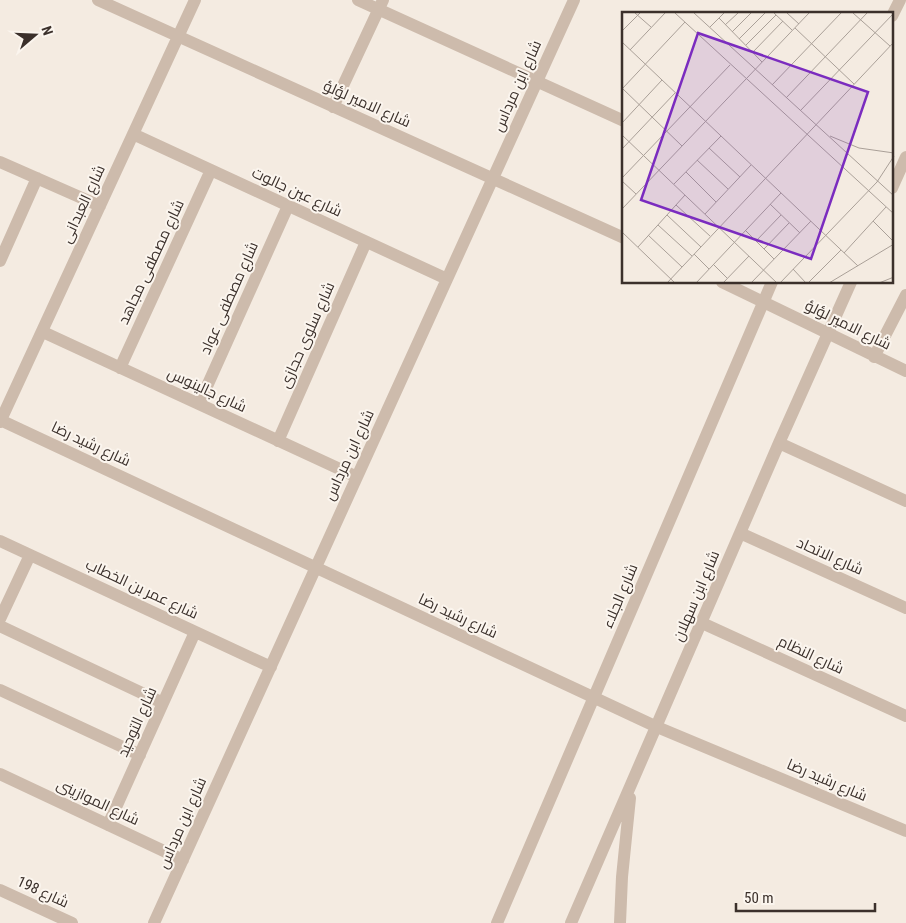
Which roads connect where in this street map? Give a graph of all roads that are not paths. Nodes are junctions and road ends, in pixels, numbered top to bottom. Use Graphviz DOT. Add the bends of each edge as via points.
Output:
graph roads {
  1 [pos="98,0"];
  2 [pos="194,0"];
  3 [pos="358,0"];
  4 [pos="574,0"];
  5 [pos="900,0"];
  6 [pos="381,5"];
  7 [pos="894,12"];
  8 [pos="178,36"];
  9 [pos="537,81"];
  10 [pos="334,107"];
  11 [pos="622,120"];
  12 [pos="133,134"];
  13 [pos="906,157"];
  14 [pos="0,162"];
  15 [pos="211,170"];
  16 [pos="37,178"];
  17 [pos="493,179"];
  18 [pos="894,184"];
  19 [pos="100,206"];
  20 [pos="288,206"];
  21 [pos="622,237"];
  22 [pos="366,242"];
  23 [pos="0,261"];
  24 [pos="447,279"];
  25 [pos="726,284"];
  26 [pos="771,284"];
  27 [pos="850,284"];
  28 [pos="906,295"];
  29 [pos="764,301"];
  30 [pos="43,332"];
  31 [pos="828,334"];
  32 [pos="874,357"];
  33 [pos="120,368"];
  34 [pos="906,371"];
  35 [pos="199,404"];
  36 [pos="0,421"];
  37 [pos="278,441"];
  38 [pos="779,443"];
  39 [pos="357,477"];
  40 [pos="906,502"];
  41 [pos="740,533"];
  42 [pos="0,542"];
  43 [pos="30,555"];
  44 [pos="316,567"];
  45 [pos="906,608"];
  46 [pos="0,619"];
  47 [pos="702,623"];
  48 [pos="0,626"];
  49 [pos="195,632"];
  50 [pos="271,667"];
  51 [pos="0,690"];
  52 [pos="594,698"];
  53 [pos="163,703"];
  54 [pos="906,716"];
  55 [pos="657,727"];
  56 [pos="140,755"];
  57 [pos="0,774"];
  58 [pos="631,787"];
  59 [pos="108,825"];
  60 [pos="906,831"];
  61 [pos="183,860"];
  62 [pos="0,890"];
  63 [pos="72,923"];
  64 [pos="154,923"];
  65 [pos="497,923"];
  66 [pos="571,923"];
  67 [pos="620,923"];
  1 -- 8 [label="street, شارع الامير لؤلؤ"];
  2 -- 8 [label="street, شارع العبدانى"];
  3 -- 6 [label="street"];
  4 -- 9 [label="street, شارع ابن مرداس"];
  5 -- 7 [label="street"];
  6 -- 9 [label="street"];
  6 -- 10 [label="street"];
  8 -- 10 [label="street, شارع الامير لؤلؤ"];
  8 -- 12 [label="street, شارع العبدانى"];
  9 -- 11 [label="street"];
  9 -- 17 [label="street, شارع ابن مرداس"];
  10 -- 17 [label="street, شارع الامير لؤلؤ"];
  12 -- 15 [label="street, شارع عين جالوت"];
  12 -- 19 [label="street, شارع العبدانى"];
  13 -- 18 [label="street"];
  14 -- 16 [label="street"];
  15 -- 20 [label="street, شارع عين جالوت"];
  15 -- 33 [label="street, شارع مصطفى مجاهد"];
  16 -- 19 [label="street"];
  16 -- 23 [label="street"];
  17 -- 21 [label="street, شارع الامير لؤلؤ"];
  17 -- 24 [label="street, شارع ابن مرداس"];
  19 -- 30 [label="street, شارع العبدانى"];
  20 -- 22 [label="street, شارع عين جالوت"];
  20 -- 35 [label="street, شارع مصطفى عواد"];
  22 -- 24 [label="street, شارع عين جالوت"];
  22 -- 37 [label="street, شارع سلوى حجازى"];
  24 -- 39 [label="street, شارع ابن مرداس"];
  25 -- 29 [label="street, شارع الامير لؤلؤ"];
  26 -- 29 [label="street, شارع الجلاء"];
  27 -- 31 [label="street, شارع ابن سهلان"];
  28 -- 32 [label="street"];
  29 -- 31 [label="street, شارع الامير لؤلؤ"];
  29 -- 52 [label="street, شارع الجلاء"];
  30 -- 33 [label="street, شارع جالينوس"];
  30 -- 36 [label="street, شارع العبدانى"];
  31 -- 32 [label="street, شارع الامير لؤلؤ"];
  31 -- 38 [label="street, شارع ابن سهلان"];
  32 -- 34 [label="street, شارع الامير لؤلؤ"];
  33 -- 35 [label="street, شارع جالينوس"];
  35 -- 37 [label="street, شارع جالينوس"];
  36 -- 44 [label="street, شارع رشيد رضا"];
  37 -- 39 [label="street, شارع جالينوس"];
  38 -- 40 [label="street"];
  38 -- 41 [label="street, شارع ابن سهلان"];
  39 -- 44 [label="street, شارع ابن مرداس"];
  41 -- 45 [label="street, شارع الاتحاد"];
  41 -- 47 [label="street, شارع ابن سهلان"];
  42 -- 43 [label="street, شارع عمر بن الخطاب"];
  43 -- 46 [label="street"];
  43 -- 49 [label="street, شارع عمر بن الخطاب"];
  44 -- 50 [label="street, شارع ابن مرداس"];
  44 -- 52 [label="street, شارع رشيد رضا"];
  47 -- 54 [label="street, شارع النظام"];
  47 -- 55 [label="street, شارع ابن سهلان"];
  48 -- 53 [label="street"];
  49 -- 50 [label="street, شارع عمر بن الخطاب"];
  49 -- 53 [label="street, شارع التوحيد"];
  50 -- 61 [label="street, شارع ابن مرداس"];
  51 -- 56 [label="street"];
  52 -- 55 [label="street, شارع رشيد رضا"];
  52 -- 65 [label="street, شارع الجلاء"];
  53 -- 56 [label="street, شارع التوحيد"];
  55 -- 58 [label="street, شارع ابن سهلان"];
  55 -- 60 [label="street, شارع رشيد رضا"];
  56 -- 59 [label="street, شارع التوحيد"];
  57 -- 59 [label="street, شارع الموازينى"];
  58 -- 66 [label="street, شارع ابن سهلان"];
  58 -- 67 [label="street"];
  59 -- 61 [label="street, شارع الموازينى"];
  61 -- 64 [label="street, شارع ابن مرداس"];
  62 -- 63 [label="street, شارع 198"];
}
